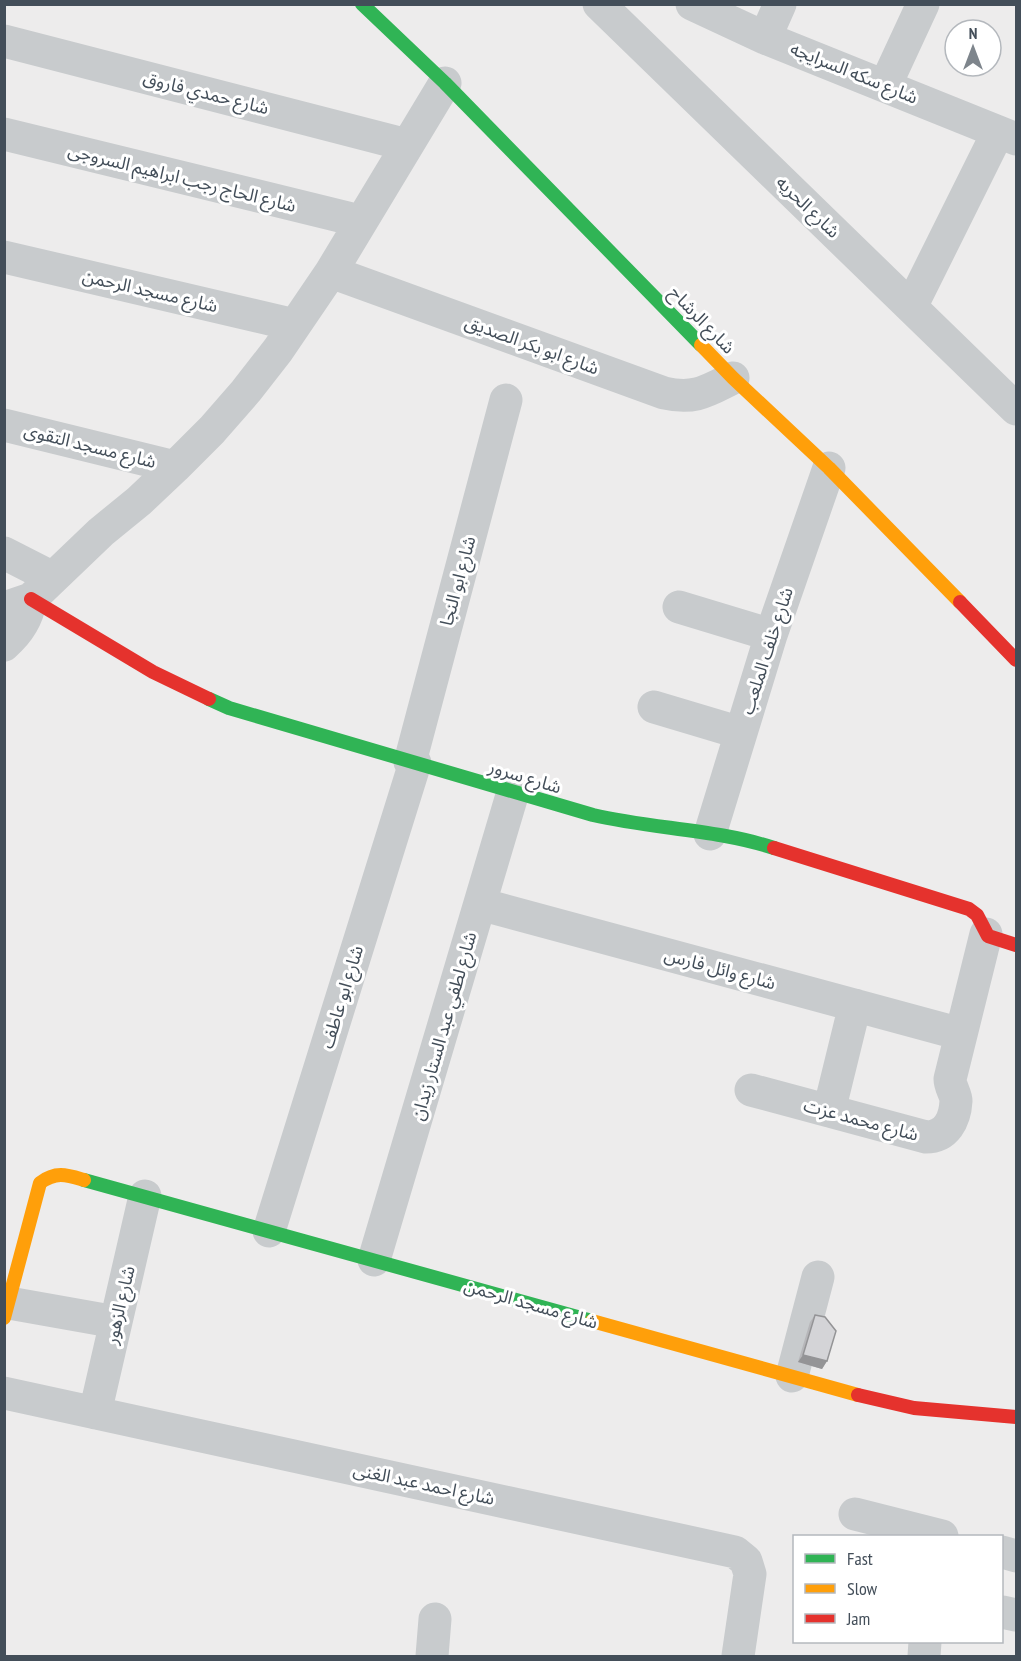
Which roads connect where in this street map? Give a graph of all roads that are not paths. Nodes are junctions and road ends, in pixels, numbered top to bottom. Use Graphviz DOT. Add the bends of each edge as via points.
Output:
graph roads {
  1 [pos="362,4"];
  2 [pos="599,4"];
  3 [pos="692,4"];
  4 [pos="780,4"];
  5 [pos="923,4"];
  6 [pos="765,38"];
  7 [pos="4,41"];
  8 [pos="445,83"];
  9 [pos="885,86"];
  10 [pos="4,134"];
  11 [pos="1007,135"];
  12 [pos="407,145"];
  13 [pos="360,221"];
  14 [pos="4,257"];
  15 [pos="331,272"];
  16 [pos="912,307"];
  17 [pos="295,325"];
  18 [pos="733,378"];
  19 [pos="506,400"];
  20 [pos="1017,409"];
  21 [pos="4,425"];
  22 [pos="175,467"];
  23 [pos="829,468"];
  24 [pos="4,553"];
  25 [pos="30,595"];
  26 [pos="679,607"];
  27 [pos="771,635"];
  28 [pos="4,645"];
  29 [pos="1017,660"];
  30 [pos="654,707"];
  31 [pos="741,733"];
  32 [pos="412,762"];
  33 [pos="513,792"];
  34 [pos="710,834"];
  35 [pos="480,904"];
  36 [pos="986,934"];
  37 [pos="1017,945"];
  38 [pos="855,1005"];
  39 [pos="961,1034"];
  40 [pos="751,1090"];
  41 [pos="829,1111"];
  42 [pos="145,1196"];
  43 [pos="269,1231"];
  44 [pos="375,1260"];
  45 [pos="818,1277"];
  46 [pos="8,1294"];
  47 [pos="116,1322"];
  48 [pos="792,1376"];
  49 [pos="4,1393"];
  50 [pos="95,1413"];
  51 [pos="1017,1417"];
  52 [pos="855,1514"];
  53 [pos="938,1535"];
  54 [pos="435,1619"];
  55 [pos="432,1656"];
  56 [pos="738,1656"];
  1 -- 8 [label="street, شارع الرشاح"];
  2 -- 16 [label="street, شارع الحريه"];
  3 -- 6 [label="street, شارع سكه السرايجه"];
  4 -- 6 [label="street"];
  5 -- 9 [label="street"];
  6 -- 9 [label="street, شارع سكه السرايجه"];
  7 -- 12 [label="street, شارع حمدي فاروق"];
  8 -- 12 [label="street"];
  8 -- 18 [label="street, شارع الرشاح"];
  9 -- 11 [label="street, شارع سكه السرايجه"];
  10 -- 13 [label="street, شارع الحاج رجب ابراهيم السروجى"];
  11 -- 16 [label="street"];
  12 -- 13 [label="street"];
  13 -- 15 [label="street"];
  14 -- 17 [label="street, شارع مسجد الرحمن"];
  15 -- 17 [label="street"];
  15 -- 18 [label="street, شارع ابو بكر الصديق" via="679,397 693,396"];
  16 -- 20 [label="street, شارع الحريه"];
  17 -- 22 [label="street" via="246,391"];
  18 -- 23 [label="street, شارع الرشاح"];
  19 -- 32 [label="street, شارع ابو النجا"];
  21 -- 22 [label="street, شارع مسجد التقوى"];
  22 -- 25 [label="street"];
  23 -- 27 [label="street, شارع خلف الملعب"];
  23 -- 29 [label="street, شارع الرشاح"];
  24 -- 25 [label="street"];
  25 -- 28 [label="street" via="27,617 17,634"];
  25 -- 32 [label="street, شارع سرور" via="168,681 201,697"];
  26 -- 27 [label="street"];
  27 -- 31 [label="street, شارع خلف الملعب"];
  30 -- 31 [label="street"];
  31 -- 34 [label="street, شارع خلف الملعب"];
  32 -- 33 [label="street, شارع سرور"];
  32 -- 43 [label="street, شارع ابو عاطف"];
  33 -- 34 [label="street, شارع سرور" via="626,823"];
  33 -- 35 [label="street, شارع لطفي عبد الستار زيدان"];
  34 -- 36 [label="street, شارع سرور" via="766,845 969,909 977,914"];
  35 -- 38 [label="street, شارع وائل فارس"];
  35 -- 44 [label="street, شارع لطفي عبد الستار زيدان"];
  36 -- 37 [label="street"];
  36 -- 39 [label="street, شارع محمد عزت"];
  38 -- 39 [label="street, شارع وائل فارس"];
  38 -- 41 [label="street"];
  39 -- 41 [label="street, شارع محمد عزت" via="950,1079 955,1105 950,1126 940,1135 926,1137"];
  40 -- 41 [label="street, شارع محمد عزت"];
  42 -- 43 [label="street, شارع مسجد الرحمن"];
  42 -- 46 [label="street, شارع مسجد الرحمن" via="65,1175 43,1179"];
  42 -- 47 [label="street, شارع الزهور"];
  43 -- 44 [label="street, شارع مسجد الرحمن"];
  44 -- 48 [label="street, شارع مسجد الرحمن"];
  45 -- 48 [label="street"];
  46 -- 47 [label="street"];
  47 -- 50 [label="street, شارع الزهور"];
  48 -- 51 [label="street, شارع مسجد الرحمن" via="914,1408"];
  49 -- 50 [label="street, شارع احمد عبد الغنى"];
  50 -- 56 [label="street, شارع احمد عبد الغنى" via="735,1552 746,1560 750,1574"];
  52 -- 53 [label="street"];
  54 -- 55 [label="street"];
}
